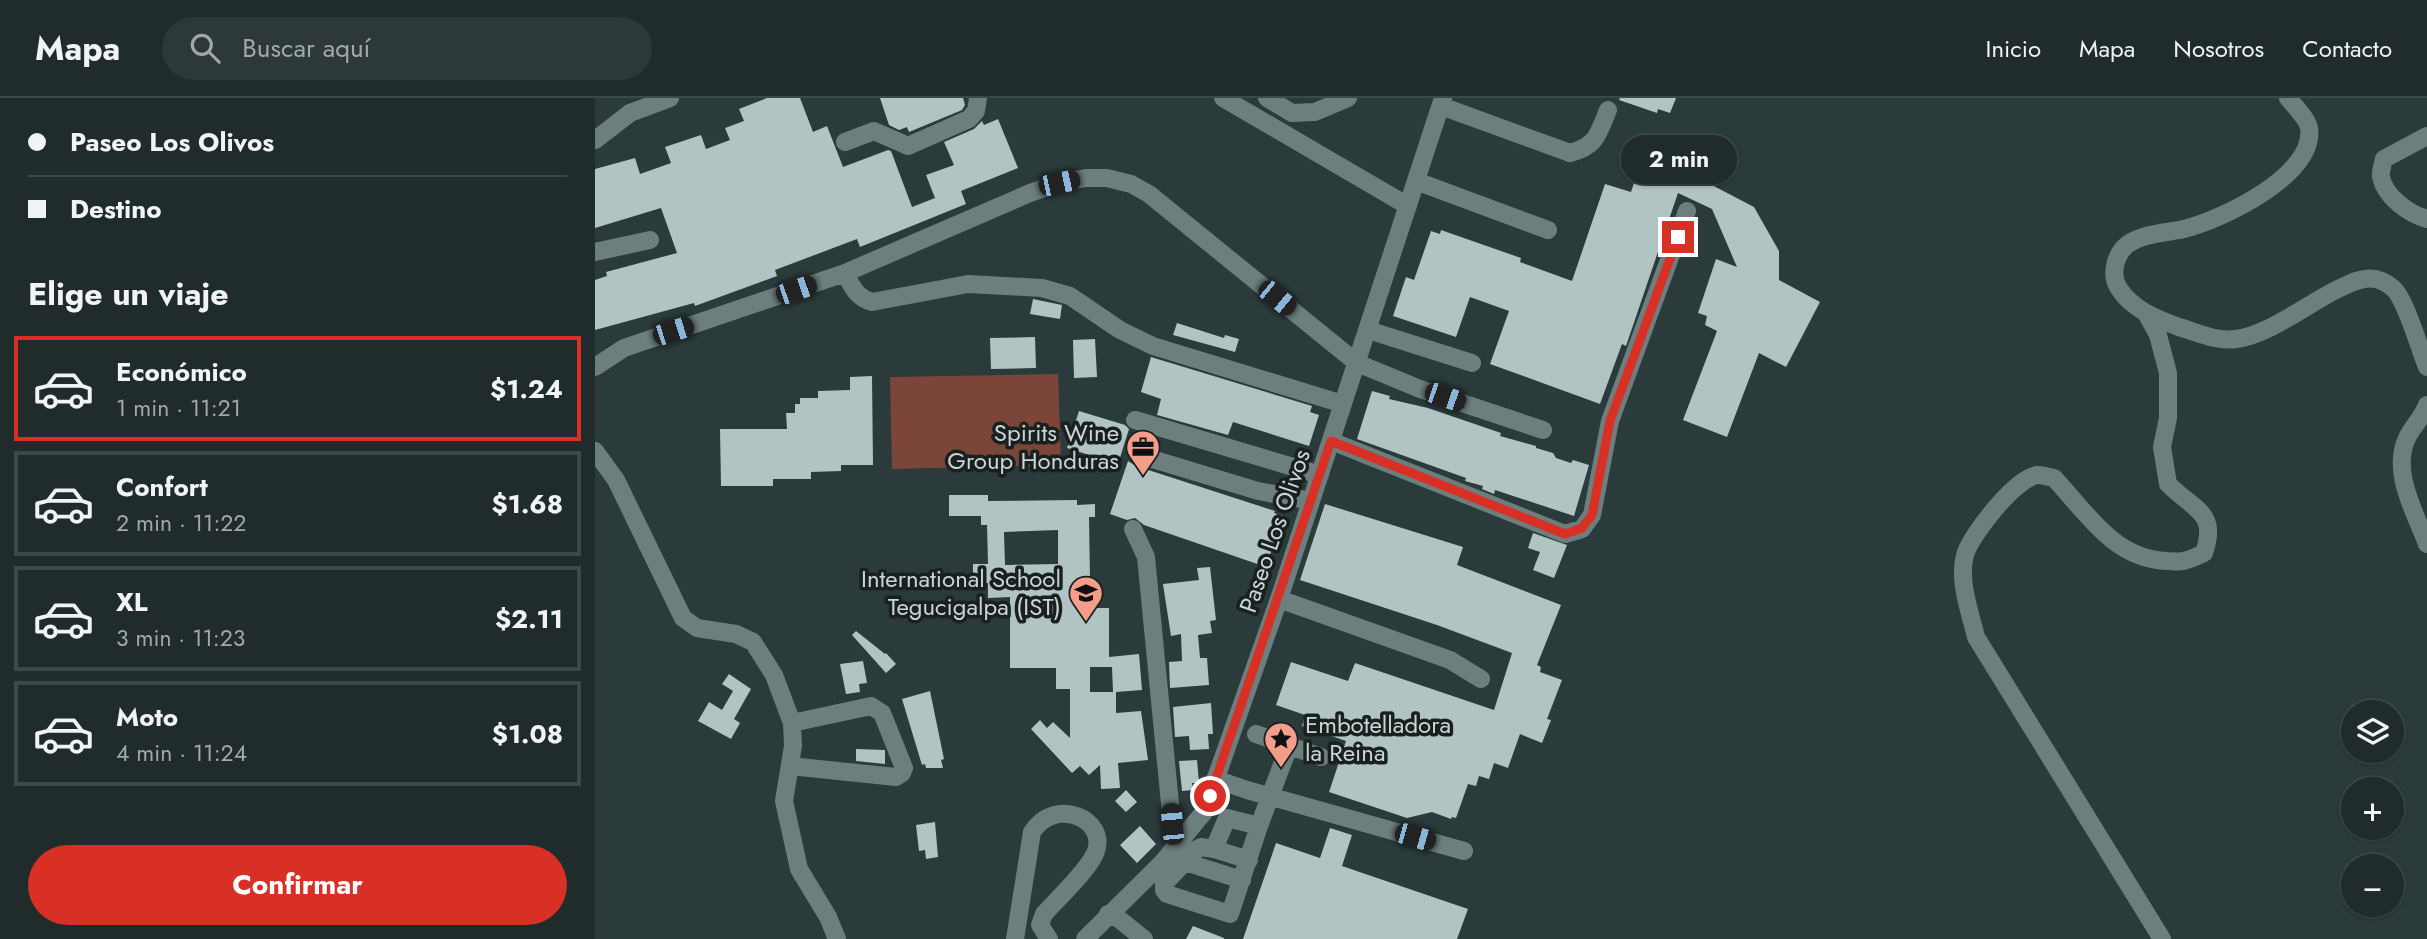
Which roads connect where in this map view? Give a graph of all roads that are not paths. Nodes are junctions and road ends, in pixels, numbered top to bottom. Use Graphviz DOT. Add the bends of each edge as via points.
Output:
graph roads {
  1 [pos="670,98"];
  2 [pos="978,98"];
  3 [pos="1223,98"];
  4 [pos="1267,98"];
  5 [pos="1348,98"];
  6 [pos="2288,98"];
  7 [pos="1442,102"];
  8 [pos="1608,110"];
  9 [pos="2427,136"];
  10 [pos="595,140"];
  11 [pos="845,142"];
  12 [pos="1416,181"];
  13 [pos="1408,206"];
  14 [pos="1687,211"];
  15 [pos="2427,219"];
  16 [pos="1548,230"];
  17 [pos="650,240"];
  18 [pos="595,252"];
  19 [pos="845,274"];
  20 [pos="2145,313"];
  21 [pos="1368,330"];
  22 [pos="1357,363"];
  23 [pos="1472,363"];
  24 [pos="2427,367"];
  25 [pos="595,368"];
  26 [pos="1343,404"];
  27 [pos="2427,405"];
  28 [pos="1135,420"];
  29 [pos="1543,430"];
  30 [pos="1331,441"];
  31 [pos="595,451"];
  32 [pos="1139,455"];
  33 [pos="1320,475"];
  34 [pos="1311,500"];
  35 [pos="1133,529"];
  36 [pos="2427,544"];
  37 [pos="1279,599"];
  38 [pos="1481,679"];
  39 [pos="792,723"];
  40 [pos="1256,734"];
  41 [pos="1289,746"];
  42 [pos="1321,757"];
  43 [pos="790,766"];
  44 [pos="1216,779"];
  45 [pos="1270,797"];
  46 [pos="1259,826"];
  47 [pos="1181,841"];
  48 [pos="1214,849"];
  49 [pos="1464,851"];
  50 [pos="1249,860"];
  51 [pos="1185,862"];
  52 [pos="1242,880"];
  53 [pos="1108,914"];
  54 [pos="837,939"];
  55 [pos="1015,939"];
  56 [pos="1049,939"];
  57 [pos="1085,939"];
  58 [pos="1144,939"];
  59 [pos="2162,939"];
  1 -- 10 [label="street" via="630,113"];
  2 -- 11 [label="street" via="969,119 908,146 874,131"];
  3 -- 13 [label="street"];
  4 -- 5 [label="street" via="1292,113 1315,112"];
  6 -- 20 [label="street" via="2310,132 2307,146 2287,174 2216,218 2140,238 2117,258 2117,286"];
  7 -- 8 [label="street" via="1570,153 1595,141"];
  7 -- 12 [label="street, Paseo Los Olivos"];
  9 -- 15 [label="street" via="2384,159 2381,177 2394,201"];
  12 -- 13 [label="street, Paseo Los Olivos"];
  12 -- 16 [label="street"];
  13 -- 21 [label="street, Paseo Los Olivos"];
  14 -- 30 [label="street" via="1610,421 1592,515 1582,528 1565,534"];
  17 -- 18 [label="street"];
  19 -- 22 [label="street" via="1030,193 1086,178 1107,178 1149,194"];
  19 -- 25 [label="street" via="624,348"];
  19 -- 26 [label="street" via="855,293 872,302 968,284 1052,291 1070,296 1153,346"];
  20 -- 24 [label="street" via="2211,337 2233,340 2262,331 2353,281 2374,279 2396,291"];
  20 -- 59 [label="street" via="2158,335 2168,373 2168,418 2161,447 2168,484 2207,518 2210,534 2203,553 2183,562 2134,554 2094,524 2054,478 2037,475 2025,480 1980,529 1966,553 1964,590 1976,637"];
  21 -- 22 [label="street, Paseo Los Olivos"];
  21 -- 23 [label="street"];
  22 -- 26 [label="street, Paseo Los Olivos"];
  22 -- 29 [label="street"];
  26 -- 30 [label="street, Paseo Los Olivos"];
  27 -- 36 [label="street" via="2408,437 2401,474"];
  28 -- 33 [label="street"];
  30 -- 33 [label="street, Paseo Los Olivos"];
  31 -- 39 [label="street" via="616,480 683,618 697,628 736,634 753,642 774,675"];
  32 -- 34 [label="street" via="1258,491"];
  33 -- 34 [label="street, Paseo Los Olivos"];
  34 -- 37 [label="street, Paseo Los Olivos"];
  35 -- 47 [label="street" via="1146,557 1172,824"];
  37 -- 38 [label="street" via="1450,660"];
  37 -- 44 [label="street, Paseo Los Olivos"];
  39 -- 43 [label="street"];
  39 -- 43 [label="street" via="877,708 904,768 896,777"];
  40 -- 41 [label="street"];
  41 -- 42 [label="street"];
  41 -- 45 [label="street"];
  43 -- 54 [label="street" via="784,801 799,869"];
  44 -- 45 [label="street"];
  44 -- 47 [label="street, Paseo Los Olivos" via="1204,812"];
  45 -- 46 [label="street"];
  45 -- 49 [label="street"];
  46 -- 48 [label="street" via="1227,818"];
  46 -- 50 [label="street"];
  47 -- 53 [label="street, Paseo Los Olivos"];
  48 -- 50 [label="street"];
  48 -- 51 [label="street" via="1202,847"];
  50 -- 52 [label="street"];
  51 -- 52 [label="street"];
  51 -- 52 [label="street" via="1164,884 1167,894 1226,914 1233,911"];
  53 -- 57 [label="street, Paseo Los Olivos"];
  53 -- 58 [label="street"];
  55 -- 56 [label="street" via="1032,832 1049,815 1072,814 1091,826 1097,850 1044,914 1040,925"];
}
